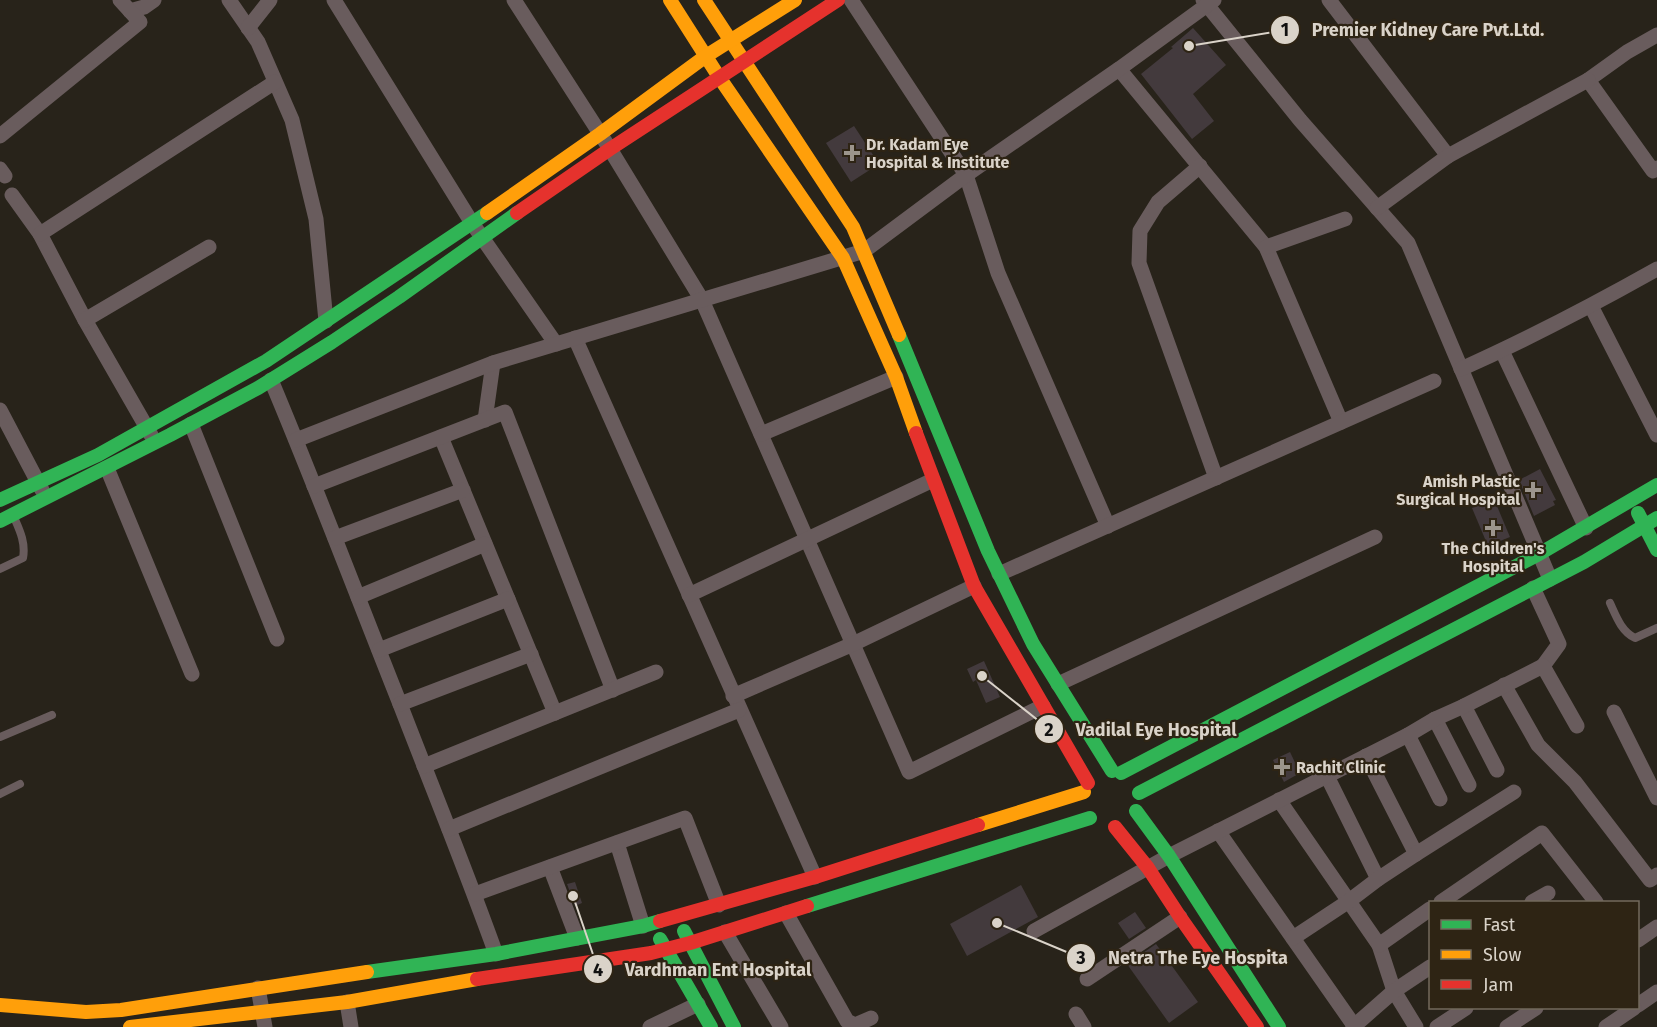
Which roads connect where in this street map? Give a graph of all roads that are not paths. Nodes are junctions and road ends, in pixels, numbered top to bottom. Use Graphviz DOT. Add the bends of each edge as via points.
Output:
graph roads {
  1 [pos="154,0"];
  2 [pos="229,0"];
  3 [pos="270,0"];
  4 [pos="334,0"];
  5 [pos="514,0"];
  6 [pos="670,0"];
  7 [pos="704,0"];
  8 [pos="795,0"];
  9 [pos="838,0"];
  10 [pos="851,0"];
  11 [pos="1329,0"];
  12 [pos="1208,2"];
  13 [pos="125,5"];
  14 [pos="248,28"];
  15 [pos="1657,35"];
  16 [pos="730,41"];
  17 [pos="706,56"];
  18 [pos="744,61"];
  19 [pos="1119,69"];
  20 [pos="719,77"];
  21 [pos="1588,80"];
  22 [pos="275,82"];
  23 [pos="600,134"];
  24 [pos="0,136"];
  25 [pos="610,149"];
  26 [pos="1448,156"];
  27 [pos="1200,166"];
  28 [pos="1657,168"];
  29 [pos="966,175"];
  30 [pos="12,195"];
  31 [pos="1377,208"];
  32 [pos="1345,219"];
  33 [pos="472,223"];
  34 [pos="39,234"];
  35 [pos="483,236"];
  36 [pos="209,247"];
  37 [pos="1266,247"];
  38 [pos="864,251"];
  39 [pos="843,258"];
  40 [pos="1657,269"];
  41 [pos="702,300"];
  42 [pos="1591,306"];
  43 [pos="85,320"];
  44 [pos="326,321"];
  45 [pos="575,338"];
  46 [pos="556,344"];
  47 [pos="1502,351"];
  48 [pos="493,363"];
  49 [pos="1461,369"];
  50 [pos="896,377"];
  51 [pos="271,380"];
  52 [pos="1434,381"];
  53 [pos="0,410"];
  54 [pos="485,420"];
  55 [pos="1341,422"];
  56 [pos="190,424"];
  57 [pos="147,428"];
  58 [pos="761,434"];
  59 [pos="1657,435"];
  60 [pos="441,437"];
  61 [pos="296,440"];
  62 [pos="155,443"];
  63 [pos="107,468"];
  64 [pos="1216,478"];
  65 [pos="933,480"];
  66 [pos="39,483"];
  67 [pos="1657,485"];
  68 [pos="314,486"];
  69 [pos="463,490"];
  70 [pos="47,498"];
  71 [pos="2,499"];
  72 [pos="1632,501"];
  73 [pos="13,515"];
  74 [pos="1657,518"];
  75 [pos="0,521"];
  76 [pos="1644,525"];
  77 [pos="1108,526"];
  78 [pos="1586,528"];
  79 [pos="1375,537"];
  80 [pos="335,538"];
  81 [pos="808,540"];
  82 [pos="485,544"];
  83 [pos="1657,550"];
  84 [pos="1539,554"];
  85 [pos="0,569"];
  86 [pos="999,574"];
  87 [pos="1550,579"];
  88 [pos="974,586"];
  89 [pos="1533,588"];
  90 [pos="689,596"];
  91 [pos="358,597"];
  92 [pos="508,598"];
  93 [pos="1610,603"];
  94 [pos="1657,628"];
  95 [pos="277,639"];
  96 [pos="853,644"];
  97 [pos="379,650"];
  98 [pos="531,654"];
  99 [pos="1543,666"];
  100 [pos="656,672"];
  101 [pos="192,674"];
  102 [pos="1058,684"];
  103 [pos="1504,685"];
  104 [pos="613,690"];
  105 [pos="736,703"];
  106 [pos="400,704"];
  107 [pos="1043,706"];
  108 [pos="1464,706"];
  109 [pos="1614,712"];
  110 [pos="555,713"];
  111 [pos="52,715"];
  112 [pos="1435,719"];
  113 [pos="1577,726"];
  114 [pos="1408,735"];
  115 [pos="0,737"];
  116 [pos="1366,756"];
  117 [pos="424,766"];
  118 [pos="1497,770"];
  119 [pos="1117,772"];
  120 [pos="1327,776"];
  121 [pos="20,784"];
  122 [pos="1469,784"];
  123 [pos="1086,787"];
  124 [pos="1514,792"];
  125 [pos="1139,793"];
  126 [pos="0,794"];
  127 [pos="1657,798"];
  128 [pos="1440,799"];
  129 [pos="1280,800"];
  130 [pos="1136,811"];
  131 [pos="1090,818"];
  132 [pos="1115,827"];
  133 [pos="449,829"];
  134 [pos="1218,831"];
  135 [pos="617,843"];
  136 [pos="1416,854"];
  137 [pos="1169,856"];
  138 [pos="550,867"];
  139 [pos="1148,867"];
  140 [pos="1657,875"];
  141 [pos="815,877"];
  142 [pos="1378,879"];
  143 [pos="1548,893"];
  144 [pos="475,894"];
  145 [pos="1349,901"];
  146 [pos="1444,901"];
  147 [pos="1535,901"];
  148 [pos="1594,901"];
  149 [pos="719,905"];
  150 [pos="1429,910"];
  151 [pos="786,913"];
  152 [pos="678,916"];
  153 [pos="1180,917"];
  154 [pos="648,925"];
  155 [pos="1657,927"];
  156 [pos="1034,931"];
  157 [pos="724,932"];
  158 [pos="577,938"];
  159 [pos="1293,938"];
  160 [pos="1639,939"];
  161 [pos="690,943"];
  162 [pos="1379,945"];
  163 [pos="665,950"];
  164 [pos="496,954"];
  165 [pos="1429,968"];
  166 [pos="1087,979"];
  167 [pos="258,988"];
  168 [pos="1394,991"];
  169 [pos="1657,992"];
  170 [pos="347,1002"];
  171 [pos="1639,1003"];
  172 [pos="698,1004"];
  173 [pos="0,1005"];
  174 [pos="1464,1009"];
  175 [pos="1534,1009"];
  176 [pos="1630,1009"];
  177 [pos="1076,1014"];
  178 [pos="871,1018"];
  179 [pos="263,1020"];
  180 [pos="129,1027"];
  181 [pos="351,1027"];
  182 [pos="650,1027"];
  183 [pos="711,1027"];
  184 [pos="734,1027"];
  185 [pos="781,1027"];
  186 [pos="1084,1027"];
  187 [pos="1257,1027"];
  188 [pos="1279,1027"];
  189 [pos="1354,1027"];
  190 [pos="1416,1027"];
  191 [pos="1437,1027"];
  192 [pos="1507,1027"];
  193 [pos="1606,1027"];
  1 -- 13 [label="street" via="144,7"];
  2 -- 14 [label="street"];
  3 -- 14 [label="street"];
  4 -- 33 [label="street"];
  5 -- 23 [label="street"];
  6 -- 17 [label="main road"];
  7 -- 16 [label="main road"];
  8 -- 16 [label="main road"];
  9 -- 18 [label="main road"];
  10 -- 29 [label="street"];
  11 -- 26 [label="street"];
  12 -- 19 [label="street"];
  12 -- 31 [label="street" via="1300,120"];
  13 -- 24 [label="street" via="140,22"];
  14 -- 22 [label="street"];
  15 -- 21 [label="street"];
  16 -- 17 [label="main road"];
  16 -- 18 [label="main road"];
  17 -- 20 [label="main road"];
  17 -- 23 [label="main road"];
  18 -- 20 [label="main road"];
  18 -- 38 [label="main road" via="853,227"];
  19 -- 27 [label="street"];
  19 -- 29 [label="street"];
  20 -- 25 [label="main road"];
  20 -- 39 [label="main road"];
  21 -- 26 [label="street"];
  21 -- 28 [label="street" via="1653,171"];
  22 -- 34 [label="street"];
  22 -- 44 [label="street" via="292,120 316,219"];
  23 -- 25 [label="street"];
  23 -- 33 [label="main road"];
  25 -- 35 [label="main road"];
  25 -- 41 [label="street"];
  26 -- 31 [label="street"];
  27 -- 37 [label="street"];
  27 -- 64 [label="street" via="1158,202 1140,231 1139,263"];
  29 -- 38 [label="street"];
  29 -- 77 [label="street" via="998,273"];
  30 -- 34 [label="street"];
  31 -- 49 [label="street" via="1408,243"];
  32 -- 37 [label="street"];
  33 -- 35 [label="street"];
  33 -- 44 [label="main road"];
  34 -- 43 [label="street"];
  35 -- 46 [label="street"];
  35 -- 51 [label="main road"];
  36 -- 43 [label="street"];
  37 -- 55 [label="street"];
  38 -- 39 [label="street"];
  38 -- 86 [label="main road"];
  39 -- 41 [label="street"];
  39 -- 50 [label="main road"];
  40 -- 42 [label="street"];
  41 -- 45 [label="street"];
  41 -- 58 [label="street"];
  42 -- 47 [label="street"];
  42 -- 59 [label="street"];
  43 -- 57 [label="street"];
  44 -- 57 [label="main road" via="266,361"];
  45 -- 46 [label="street"];
  45 -- 90 [label="street"];
  46 -- 48 [label="street"];
  47 -- 49 [label="street"];
  47 -- 78 [label="street"];
  48 -- 54 [label="street"];
  48 -- 61 [label="street"];
  49 -- 84 [label="street"];
  50 -- 58 [label="street"];
  50 -- 65 [label="main road"];
  51 -- 56 [label="main road"];
  51 -- 61 [label="street"];
  52 -- 55 [label="street"];
  53 -- 66 [label="street"];
  54 -- 60 [label="street"];
  54 -- 104 [label="street" via="505,412"];
  55 -- 64 [label="street"];
  56 -- 62 [label="main road"];
  56 -- 95 [label="street"];
  57 -- 62 [label="street"];
  57 -- 66 [label="main road"];
  58 -- 81 [label="street"];
  60 -- 68 [label="street"];
  60 -- 69 [label="street"];
  61 -- 68 [label="street"];
  62 -- 63 [label="main road"];
  63 -- 70 [label="main road"];
  63 -- 101 [label="street"];
  64 -- 77 [label="street"];
  65 -- 81 [label="street"];
  65 -- 88 [label="main road"];
  66 -- 70 [label="street"];
  66 -- 71 [label="main road"];
  67 -- 72 [label="main road"];
  68 -- 80 [label="street"];
  69 -- 80 [label="street"];
  69 -- 82 [label="street"];
  70 -- 73 [label="main road"];
  71 -- 73 [label="lane"];
  72 -- 76 [label="main road"];
  72 -- 78 [label="main road"];
  73 -- 75 [label="main road"];
  73 -- 85 [label="lane" via="25,550 23,558"];
  74 -- 76 [label="main road"];
  76 -- 83 [label="main road"];
  76 -- 87 [label="main road"];
  77 -- 86 [label="street"];
  78 -- 84 [label="main road"];
  79 -- 102 [label="street"];
  80 -- 91 [label="street"];
  81 -- 90 [label="street"];
  81 -- 96 [label="street"];
  82 -- 91 [label="street"];
  82 -- 92 [label="street"];
  84 -- 87 [label="street"];
  84 -- 119 [label="main road"];
  86 -- 102 [label="main road" via="1033,644"];
  87 -- 89 [label="main road"];
  88 -- 96 [label="street"];
  88 -- 107 [label="main road"];
  89 -- 99 [label="street" via="1559,645"];
  89 -- 125 [label="main road"];
  90 -- 105 [label="street"];
  91 -- 97 [label="street"];
  92 -- 97 [label="street"];
  92 -- 98 [label="street"];
  93 -- 94 [label="lane" via="1629,635 1635,638"];
  96 -- 105 [label="street"];
  96 -- 107 [label="street" via="909,772"];
  97 -- 106 [label="street"];
  98 -- 106 [label="street"];
  98 -- 110 [label="street"];
  99 -- 103 [label="street"];
  99 -- 113 [label="street"];
  100 -- 104 [label="street"];
  102 -- 119 [label="main road"];
  103 -- 108 [label="street"];
  103 -- 140 [label="street" via="1538,745 1575,782 1650,880"];
  104 -- 110 [label="street"];
  105 -- 133 [label="street"];
  105 -- 141 [label="street"];
  106 -- 117 [label="street"];
  107 -- 123 [label="main road"];
  108 -- 112 [label="street"];
  108 -- 118 [label="street"];
  109 -- 127 [label="street"];
  110 -- 117 [label="street"];
  111 -- 115 [label="lane"];
  112 -- 114 [label="street"];
  112 -- 122 [label="street"];
  114 -- 116 [label="street"];
  114 -- 128 [label="street"];
  116 -- 120 [label="street"];
  116 -- 136 [label="street"];
  117 -- 133 [label="street"];
  119 -- 123 [label="main road" via="1094,776"];
  119 -- 125 [label="main road" via="1129,777"];
  120 -- 129 [label="street"];
  120 -- 142 [label="street"];
  121 -- 126 [label="lane"];
  123 -- 131 [label="main road" via="1083,801"];
  123 -- 141 [label="main road"];
  124 -- 136 [label="street"];
  125 -- 130 [label="main road"];
  129 -- 134 [label="street"];
  129 -- 145 [label="street"];
  130 -- 132 [label="main road" via="1131,819"];
  130 -- 137 [label="main road"];
  131 -- 132 [label="main road" via="1106,827"];
  131 -- 151 [label="main road"];
  132 -- 139 [label="main road"];
  133 -- 144 [label="street"];
  134 -- 137 [label="street"];
  134 -- 159 [label="street"];
  135 -- 138 [label="street"];
  135 -- 149 [label="street" via="685,818"];
  135 -- 154 [label="street"];
  136 -- 142 [label="street"];
  137 -- 139 [label="street"];
  137 -- 188 [label="main road"];
  138 -- 144 [label="street"];
  138 -- 158 [label="street"];
  139 -- 153 [label="main road"];
  139 -- 156 [label="street"];
  141 -- 149 [label="main road"];
  142 -- 145 [label="street"];
  143 -- 147 [label="street"];
  144 -- 164 [label="street"];
  145 -- 159 [label="street"];
  145 -- 162 [label="street"];
  146 -- 148 [label="street" via="1542,833"];
  149 -- 152 [label="main road"];
  150 -- 162 [label="street"];
  151 -- 157 [label="main road"];
  151 -- 178 [label="street" via="847,1021 855,1025"];
  152 -- 154 [label="main road"];
  152 -- 161 [label="main road"];
  153 -- 166 [label="street"];
  153 -- 187 [label="main road"];
  154 -- 158 [label="main road"];
  154 -- 163 [label="main road"];
  155 -- 160 [label="street"];
  157 -- 161 [label="main road"];
  157 -- 185 [label="street"];
  158 -- 164 [label="main road"];
  159 -- 189 [label="street"];
  161 -- 163 [label="main road"];
  161 -- 184 [label="main road"];
  162 -- 168 [label="street"];
  163 -- 170 [label="main road"];
  163 -- 172 [label="main road"];
  164 -- 167 [label="main road"];
  165 -- 168 [label="street"];
  167 -- 173 [label="main road" via="121,1010 86,1012"];
  167 -- 179 [label="street"];
  168 -- 189 [label="street"];
  168 -- 190 [label="street"];
  169 -- 171 [label="street"];
  170 -- 179 [label="main road"];
  170 -- 181 [label="street"];
  172 -- 182 [label="street"];
  172 -- 183 [label="main road"];
  174 -- 191 [label="street"];
  175 -- 192 [label="street"];
  176 -- 193 [label="street"];
  177 -- 186 [label="street"];
  179 -- 180 [label="main road"];
}
